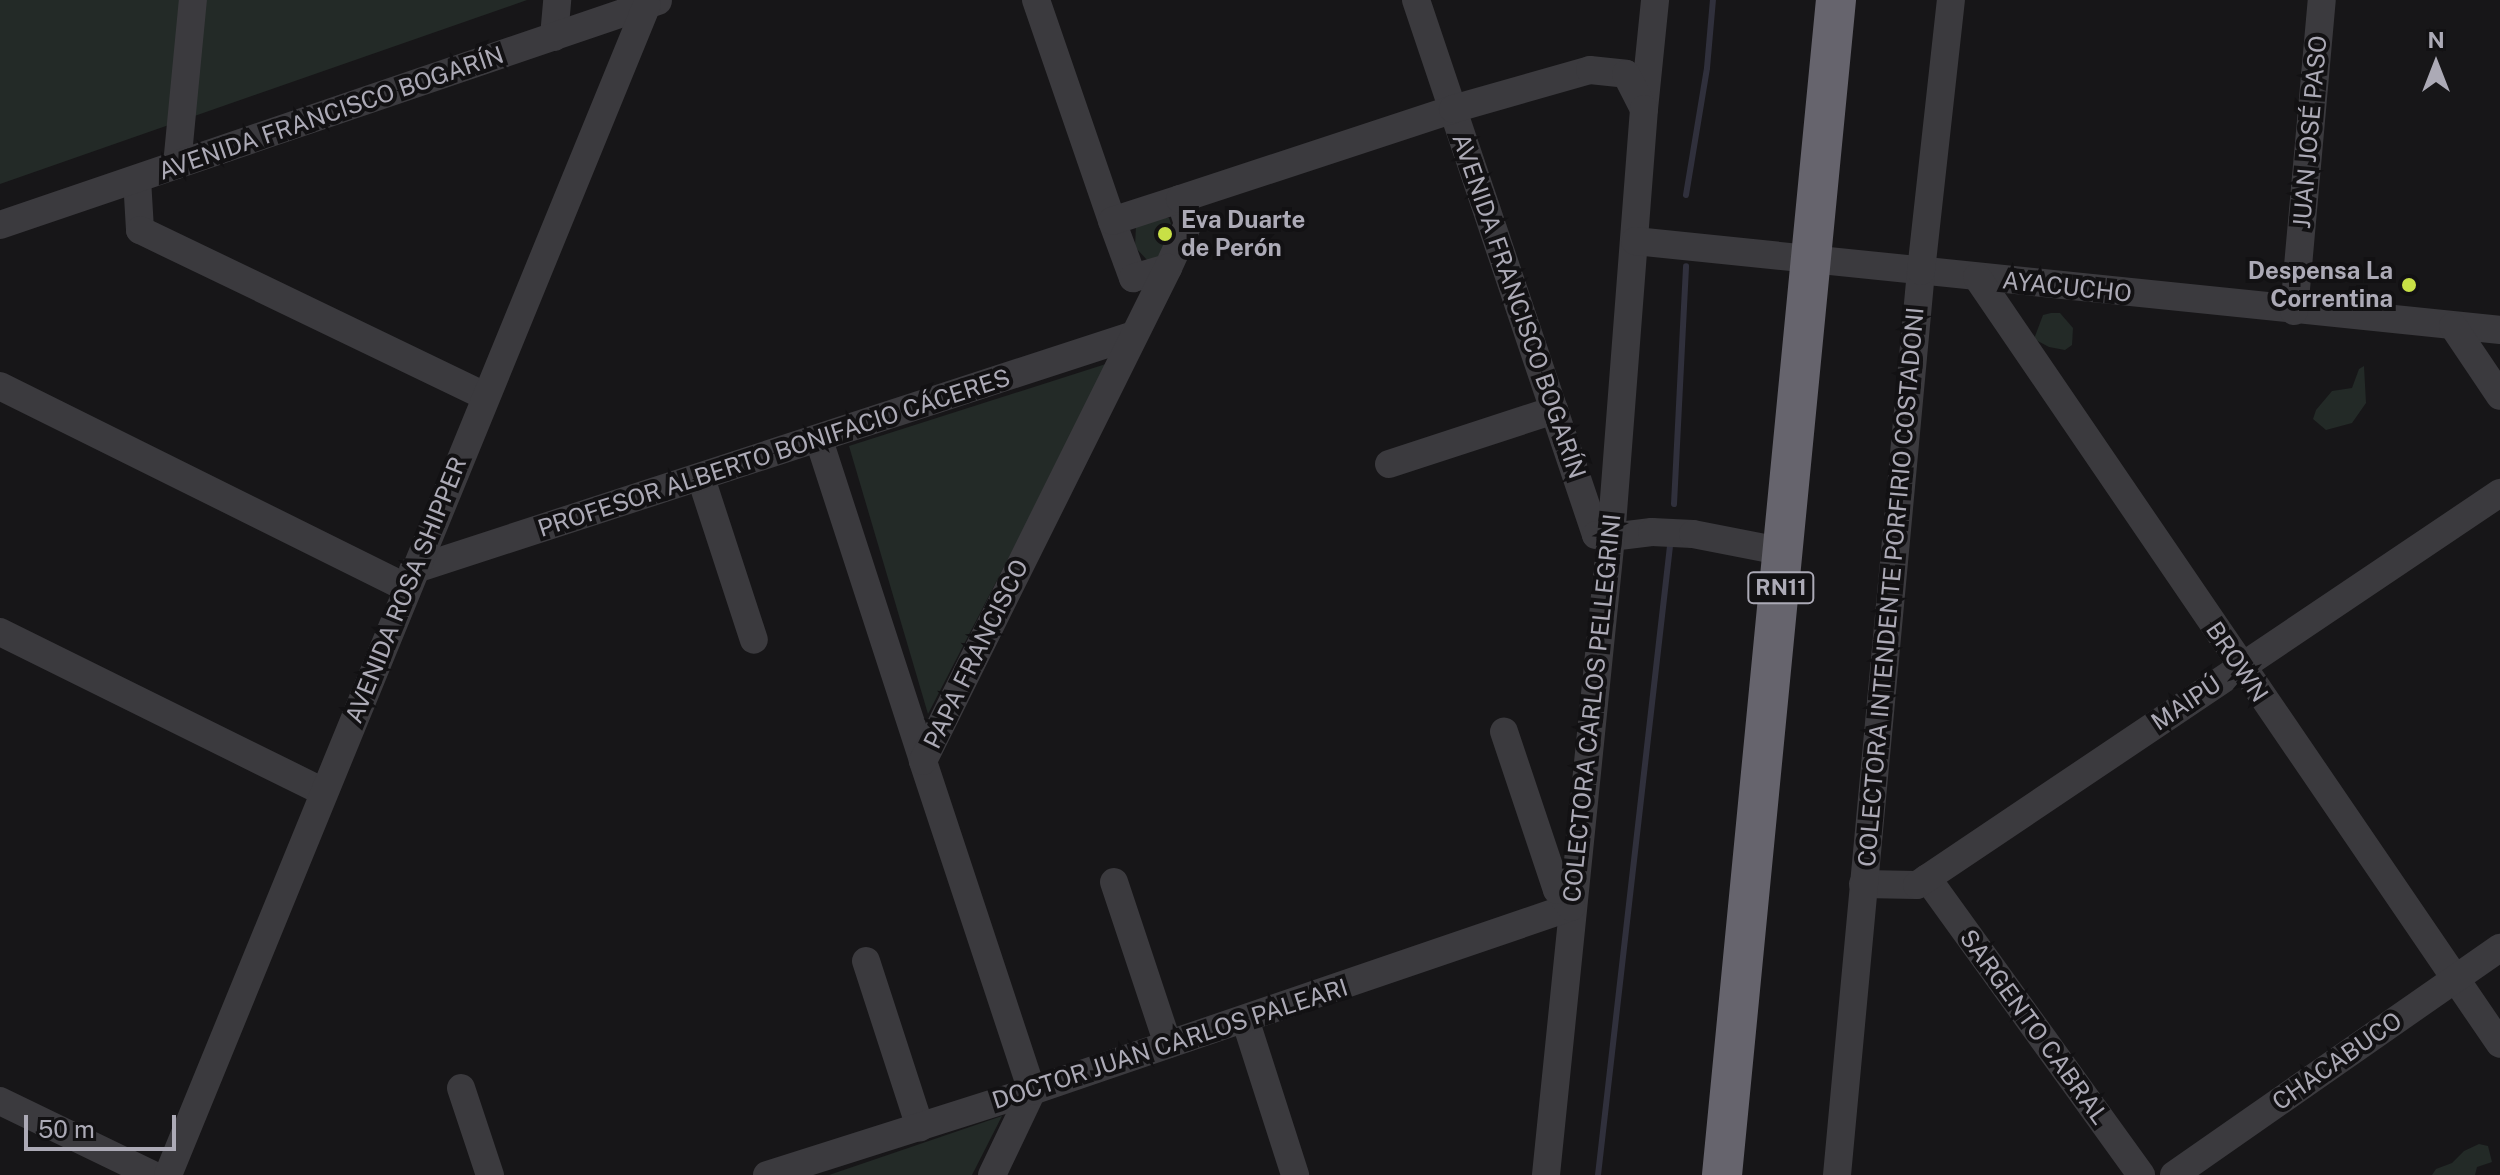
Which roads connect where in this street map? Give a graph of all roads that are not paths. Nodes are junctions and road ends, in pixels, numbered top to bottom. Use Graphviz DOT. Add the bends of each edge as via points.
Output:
graph roads {
  1 [pos="193,0"];
  2 [pos="557,0"];
  3 [pos="1036,0"];
  4 [pos="1416,0"];
  5 [pos="1655,0"];
  6 [pos="1836,0"];
  7 [pos="1951,0"];
  8 [pos="2322,0"];
  9 [pos="654,3"];
  10 [pos="554,37"];
  11 [pos="1453,109"];
  12 [pos="1644,109"];
  13 [pos="177,165"];
  14 [pos="137,179"];
  15 [pos="1180,199"];
  16 [pos="1112,221"];
  17 [pos="0,225"];
  18 [pos="1635,241"];
  19 [pos="1812,259"];
  20 [pos="1168,268"];
  21 [pos="1921,271"];
  22 [pos="1977,277"];
  23 [pos="1133,278"];
  24 [pos="2294,311"];
  25 [pos="1139,324"];
  26 [pos="2453,326"];
  27 [pos="2500,330"];
  28 [pos="0,386"];
  29 [pos="485,396"];
  30 [pos="2500,396"];
  31 [pos="1554,410"];
  32 [pos="819,440"];
  33 [pos="1389,464"];
  34 [pos="701,478"];
  35 [pos="2500,493"];
  36 [pos="1611,537"];
  37 [pos="1785,552"];
  38 [pos="410,579"];
  39 [pos="0,632"];
  40 [pos="754,640"];
  41 [pos="2240,667"];
  42 [pos="1504,732"];
  43 [pos="923,761"];
  44 [pos="324,792"];
  45 [pos="1927,878"];
  46 [pos="1114,882"];
  47 [pos="1863,884"];
  48 [pos="1571,907"];
  49 [pos="2500,948"];
  50 [pos="866,961"];
  51 [pos="2454,979"];
  52 [pos="1245,1019"];
  53 [pos="1168,1044"];
  54 [pos="2500,1044"];
  55 [pos="461,1088"];
  56 [pos="1032,1091"];
  57 [pos="0,1101"];
  58 [pos="920,1127"];
  59 [pos="153,1175"];
  60 [pos="168,1175"];
  61 [pos="490,1175"];
  62 [pos="767,1175"];
  63 [pos="992,1175"];
  64 [pos="1295,1175"];
  65 [pos="1546,1175"];
  66 [pos="1722,1175"];
  67 [pos="1837,1175"];
  68 [pos="2141,1175"];
  69 [pos="2174,1175"];
  1 -- 13 [label="street"];
  2 -- 10 [label="street"];
  3 -- 16 [label="street"];
  4 -- 11 [label="street"];
  5 -- 12 [label="street, COLECTORA CARLOS PELLEGRINI"];
  6 -- 19 [label="highway, RN11"];
  7 -- 21 [label="street, COLECTORA INTENDENTE PORFIRIO COSTADONI"];
  8 -- 24 [label="street, JUAN JOSÉ PASO"];
  9 -- 10 [label="street, AVENIDA FRANCISCO BOGARÍN"];
  9 -- 29 [label="street, AVENIDA ROSA SHIPPER"];
  10 -- 13 [label="street, AVENIDA FRANCISCO BOGARÍN"];
  11 -- 12 [label="street" via="1590,70 1626,74"];
  11 -- 15 [label="street, AVENIDA FRANCISCO BOGARÍN"];
  11 -- 31 [label="street, AVENIDA FRANCISCO BOGARÍN"];
  12 -- 18 [label="street, COLECTORA CARLOS PELLEGRINI"];
  13 -- 14 [label="street, AVENIDA FRANCISCO BOGARÍN"];
  14 -- 17 [label="street, AVENIDA FRANCISCO BOGARÍN"];
  14 -- 29 [label="street" via="140,230"];
  15 -- 16 [label="street, AVENIDA FRANCISCO BOGARÍN"];
  15 -- 20 [label="street, PAPA FRANCISCO" via="1188,224"];
  16 -- 23 [label="street"];
  18 -- 19 [label="street, AYACUCHO"];
  18 -- 36 [label="street, COLECTORA CARLOS PELLEGRINI"];
  19 -- 21 [label="street, AYACUCHO"];
  19 -- 37 [label="highway, RN11"];
  20 -- 23 [label="street"];
  20 -- 25 [label="street, PAPA FRANCISCO"];
  21 -- 22 [label="street, AYACUCHO"];
  21 -- 47 [label="street, COLECTORA INTENDENTE PORFIRIO COSTADONI"];
  22 -- 24 [label="street, AYACUCHO"];
  22 -- 41 [label="street, BROWN"];
  23 -- 25 [label="street"];
  24 -- 26 [label="street, AYACUCHO"];
  25 -- 32 [label="street, PROFESOR ALBERTO BONIFACIO CÁCERES"];
  25 -- 43 [label="street, PAPA FRANCISCO"];
  26 -- 27 [label="street, AYACUCHO"];
  26 -- 30 [label="street"];
  28 -- 38 [label="street"];
  29 -- 38 [label="street, AVENIDA ROSA SHIPPER"];
  31 -- 33 [label="street"];
  31 -- 36 [label="street, AVENIDA FRANCISCO BOGARÍN" via="1596,535"];
  32 -- 34 [label="street, PROFESOR ALBERTO BONIFACIO CÁCERES"];
  32 -- 43 [label="street"];
  34 -- 38 [label="street, PROFESOR ALBERTO BONIFACIO CÁCERES"];
  34 -- 40 [label="street"];
  35 -- 41 [label="street, MAIPÚ"];
  36 -- 37 [label="street" via="1693,534"];
  36 -- 48 [label="street, COLECTORA CARLOS PELLEGRINI"];
  37 -- 66 [label="highway, RN11"];
  38 -- 44 [label="street, AVENIDA ROSA SHIPPER"];
  39 -- 44 [label="street"];
  41 -- 45 [label="street, MAIPÚ"];
  41 -- 51 [label="street, BROWN"];
  42 -- 48 [label="street" via="1557,890"];
  43 -- 56 [label="street, PAPA FRANCISCO"];
  44 -- 60 [label="street, AVENIDA ROSA SHIPPER"];
  45 -- 47 [label="street, MAIPÚ" via="1917,885"];
  45 -- 68 [label="street, SARGENTO CABRAL"];
  46 -- 53 [label="street"];
  47 -- 67 [label="street, COLECTORA INTENDENTE PORFIRIO COSTADONI"];
  48 -- 52 [label="street, DOCTOR JUAN CARLOS PALEARI"];
  48 -- 65 [label="street, COLECTORA CARLOS PELLEGRINI"];
  49 -- 51 [label="street, CHACABUCO"];
  50 -- 58 [label="street"];
  51 -- 54 [label="street, BROWN"];
  51 -- 69 [label="street, CHACABUCO"];
  52 -- 53 [label="street, DOCTOR JUAN CARLOS PALEARI"];
  52 -- 64 [label="street"];
  53 -- 56 [label="street, DOCTOR JUAN CARLOS PALEARI"];
  55 -- 61 [label="street"];
  56 -- 58 [label="street, DOCTOR JUAN CARLOS PALEARI"];
  56 -- 63 [label="street"];
  57 -- 59 [label="street"];
  58 -- 62 [label="street, DOCTOR JUAN CARLOS PALEARI"];
}
